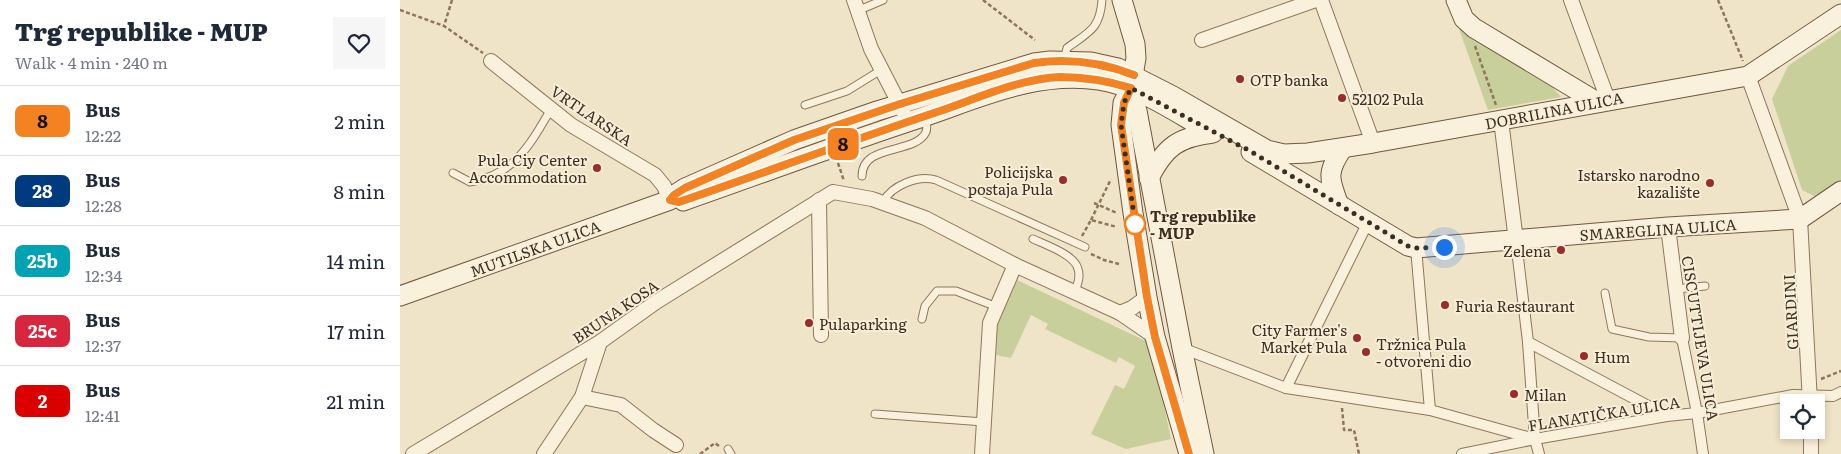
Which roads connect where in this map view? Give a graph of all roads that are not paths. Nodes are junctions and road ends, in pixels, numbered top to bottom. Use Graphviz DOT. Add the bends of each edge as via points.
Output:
graph roads {
  1 [pos="883,0"];
  2 [pos="1102,0"];
  3 [pos="1122,0"];
  4 [pos="1316,0"];
  5 [pos="1320,0"];
  6 [pos="1456,0"];
  7 [pos="1571,0"];
  8 [pos="856,5"];
  9 [pos="1841,14"];
  10 [pos="1202,40"];
  11 [pos="491,61"];
  12 [pos="1071,61"];
  13 [pos="881,70"];
  14 [pos="1748,76"];
  15 [pos="1132,82"];
  16 [pos="1603,101"];
  17 [pos="900,104"];
  18 [pos="805,105"];
  19 [pos="551,109"];
  20 [pos="917,119"];
  21 [pos="1501,120"];
  22 [pos="1213,133"];
  23 [pos="1373,143"];
  24 [pos="1251,147"];
  25 [pos="1343,148"];
  26 [pos="453,173"];
  27 [pos="862,176"];
  28 [pos="1149,178"];
  29 [pos="1841,191"];
  30 [pos="670,200"];
  31 [pos="820,200"];
  32 [pos="883,202"];
  33 [pos="1340,205"];
  34 [pos="1800,219"];
  35 [pos="1368,222"];
  36 [pos="1668,226"];
  37 [pos="1033,239"];
  38 [pos="1516,241"];
  39 [pos="1085,247"];
  40 [pos="1416,248"];
  41 [pos="1015,265"];
  42 [pos="1704,286"];
  43 [pos="1676,289"];
  44 [pos="1075,292"];
  45 [pos="1605,293"];
  46 [pos="400,296"];
  47 [pos="1147,297"];
  48 [pos="997,307"];
  49 [pos="1120,313"];
  50 [pos="922,319"];
  51 [pos="821,335"];
  52 [pos="1155,337"];
  53 [pos="1682,338"];
  54 [pos="600,342"];
  55 [pos="1528,342"];
  56 [pos="1182,348"];
  57 [pos="1286,388"];
  58 [pos="1841,392"];
  59 [pos="1810,394"];
  60 [pos="582,397"];
  61 [pos="1780,397"];
  62 [pos="1825,397"];
  63 [pos="1430,410"];
  64 [pos="1697,413"];
  65 [pos="874,414"];
  66 [pos="1667,416"];
  67 [pos="984,422"];
  68 [pos="1535,439"];
  69 [pos="1811,439"];
  70 [pos="676,445"];
  71 [pos="413,454"];
  72 [pos="544,454"];
  73 [pos="982,454"];
  74 [pos="1189,454"];
  75 [pos="1204,454"];
  76 [pos="1462,454"];
  77 [pos="1539,454"];
  78 [pos="1703,454"];
  79 [pos="1811,454"];
  1 -- 8 [label="lane"];
  2 -- 12 [label="lane" via="1098,21 1067,48"];
  3 -- 15 [label="main road" via="1135,44"];
  4 -- 10 [label="street"];
  5 -- 23 [label="street"];
  6 -- 16 [label="main road" via="1464,19 1474,28"];
  7 -- 16 [label="street"];
  8 -- 13 [label="street"];
  9 -- 14 [label="main road, DOBRILINA ULICA"];
  11 -- 19 [label="street, VRTLARSKA"];
  12 -- 15 [label="main road, MUTILSKA ULICA" via="1105,65"];
  12 -- 17 [label="main road, MUTILSKA ULICA" via="1034,63"];
  13 -- 17 [label="street"];
  13 -- 18 [label="lane" via="847,91"];
  14 -- 16 [label="main road, DOBRILINA ULICA"];
  14 -- 34 [label="street, GIARDINI"];
  15 -- 20 [label="main road, MUTILSKA ULICA" via="1059,77 1038,80"];
  15 -- 22 [label="main road"];
  15 -- 24 [label="main road" via="1173,96"];
  15 -- 28 [label="main road"];
  15 -- 47 [label="main road" via="1124,103 1121,125"];
  16 -- 21 [label="main road, DOBRILINA ULICA"];
  17 -- 20 [label="street"];
  17 -- 30 [label="main road, MUTILSKA ULICA" via="794,140 685,188"];
  19 -- 26 [label="lane" via="531,142 511,166 481,181 470,182"];
  19 -- 30 [label="street, VRTLARSKA" via="571,125 655,175"];
  20 -- 27 [label="lane" via="927,129 922,137 876,155 866,162"];
  20 -- 30 [label="main road, MUTILSKA ULICA" via="679,202"];
  21 -- 23 [label="main road, DOBRILINA ULICA"];
  21 -- 38 [label="street"];
  22 -- 24 [label="main road"];
  22 -- 28 [label="main road" via="1194,135 1174,145 1162,154"];
  23 -- 25 [label="main road, DOBRILINA ULICA"];
  24 -- 25 [label="main road, DOBRILINA ULICA" via="1284,154"];
  24 -- 33 [label="main road"];
  25 -- 33 [label="main road" via="1330,173"];
  28 -- 56 [label="main road"];
  29 -- 34 [label="main road"];
  30 -- 46 [label="main road, MUTILSKA ULICA"];
  31 -- 32 [label="street, BRUNA KOSA" via="833,192"];
  31 -- 51 [label="street"];
  31 -- 54 [label="street, BRUNA KOSA" via="656,302"];
  32 -- 39 [label="lane" via="899,186 926,177"];
  32 -- 41 [label="street" via="926,218"];
  33 -- 35 [label="main road"];
  34 -- 36 [label="main road, SMAREGLINA ULICA"];
  34 -- 59 [label="street, GIARDINI"];
  35 -- 40 [label="main road"];
  35 -- 57 [label="street"];
  36 -- 38 [label="main road, SMAREGLINA ULICA"];
  36 -- 43 [label="street, CISCUTTIJEVA ULICA"];
  37 -- 44 [label="lane" via="1074,262 1079,273"];
  38 -- 40 [label="main road, SMAREGLINA ULICA"];
  38 -- 55 [label="street"];
  40 -- 63 [label="street"];
  41 -- 44 [label="street"];
  41 -- 48 [label="street"];
  42 -- 43 [label="lane"];
  43 -- 53 [label="street, CISCUTTIJEVA ULICA"];
  44 -- 49 [label="street"];
  45 -- 53 [label="lane" via="1612,329 1649,337"];
  47 -- 49 [label="street"];
  47 -- 52 [label="main road"];
  48 -- 50 [label="lane" via="956,291 937,291 925,306"];
  48 -- 67 [label="street" via="990,323"];
  49 -- 52 [label="street"];
  52 -- 74 [label="main road"];
  53 -- 64 [label="street, CISCUTTIJEVA ULICA"];
  54 -- 60 [label="street"];
  54 -- 71 [label="street, BRUNA KOSA"];
  55 -- 66 [label="street"];
  55 -- 68 [label="street"];
  56 -- 57 [label="street"];
  56 -- 75 [label="main road"];
  57 -- 63 [label="street"];
  58 -- 62 [label="street, FLANATIČKA ULICA"];
  60 -- 70 [label="street" via="621,405"];
  60 -- 72 [label="street"];
  61 -- 64 [label="street, FLANATIČKA ULICA"];
  63 -- 68 [label="street"];
  64 -- 66 [label="street, FLANATIČKA ULICA"];
  64 -- 78 [label="street, CISCUTTIJEVA ULICA"];
  65 -- 67 [label="lane"];
  66 -- 68 [label="street, FLANATIČKA ULICA"];
  67 -- 73 [label="street"];
  68 -- 76 [label="street, FLANATIČKA ULICA"];
  68 -- 77 [label="street"];
  69 -- 79 [label="street"];
}
